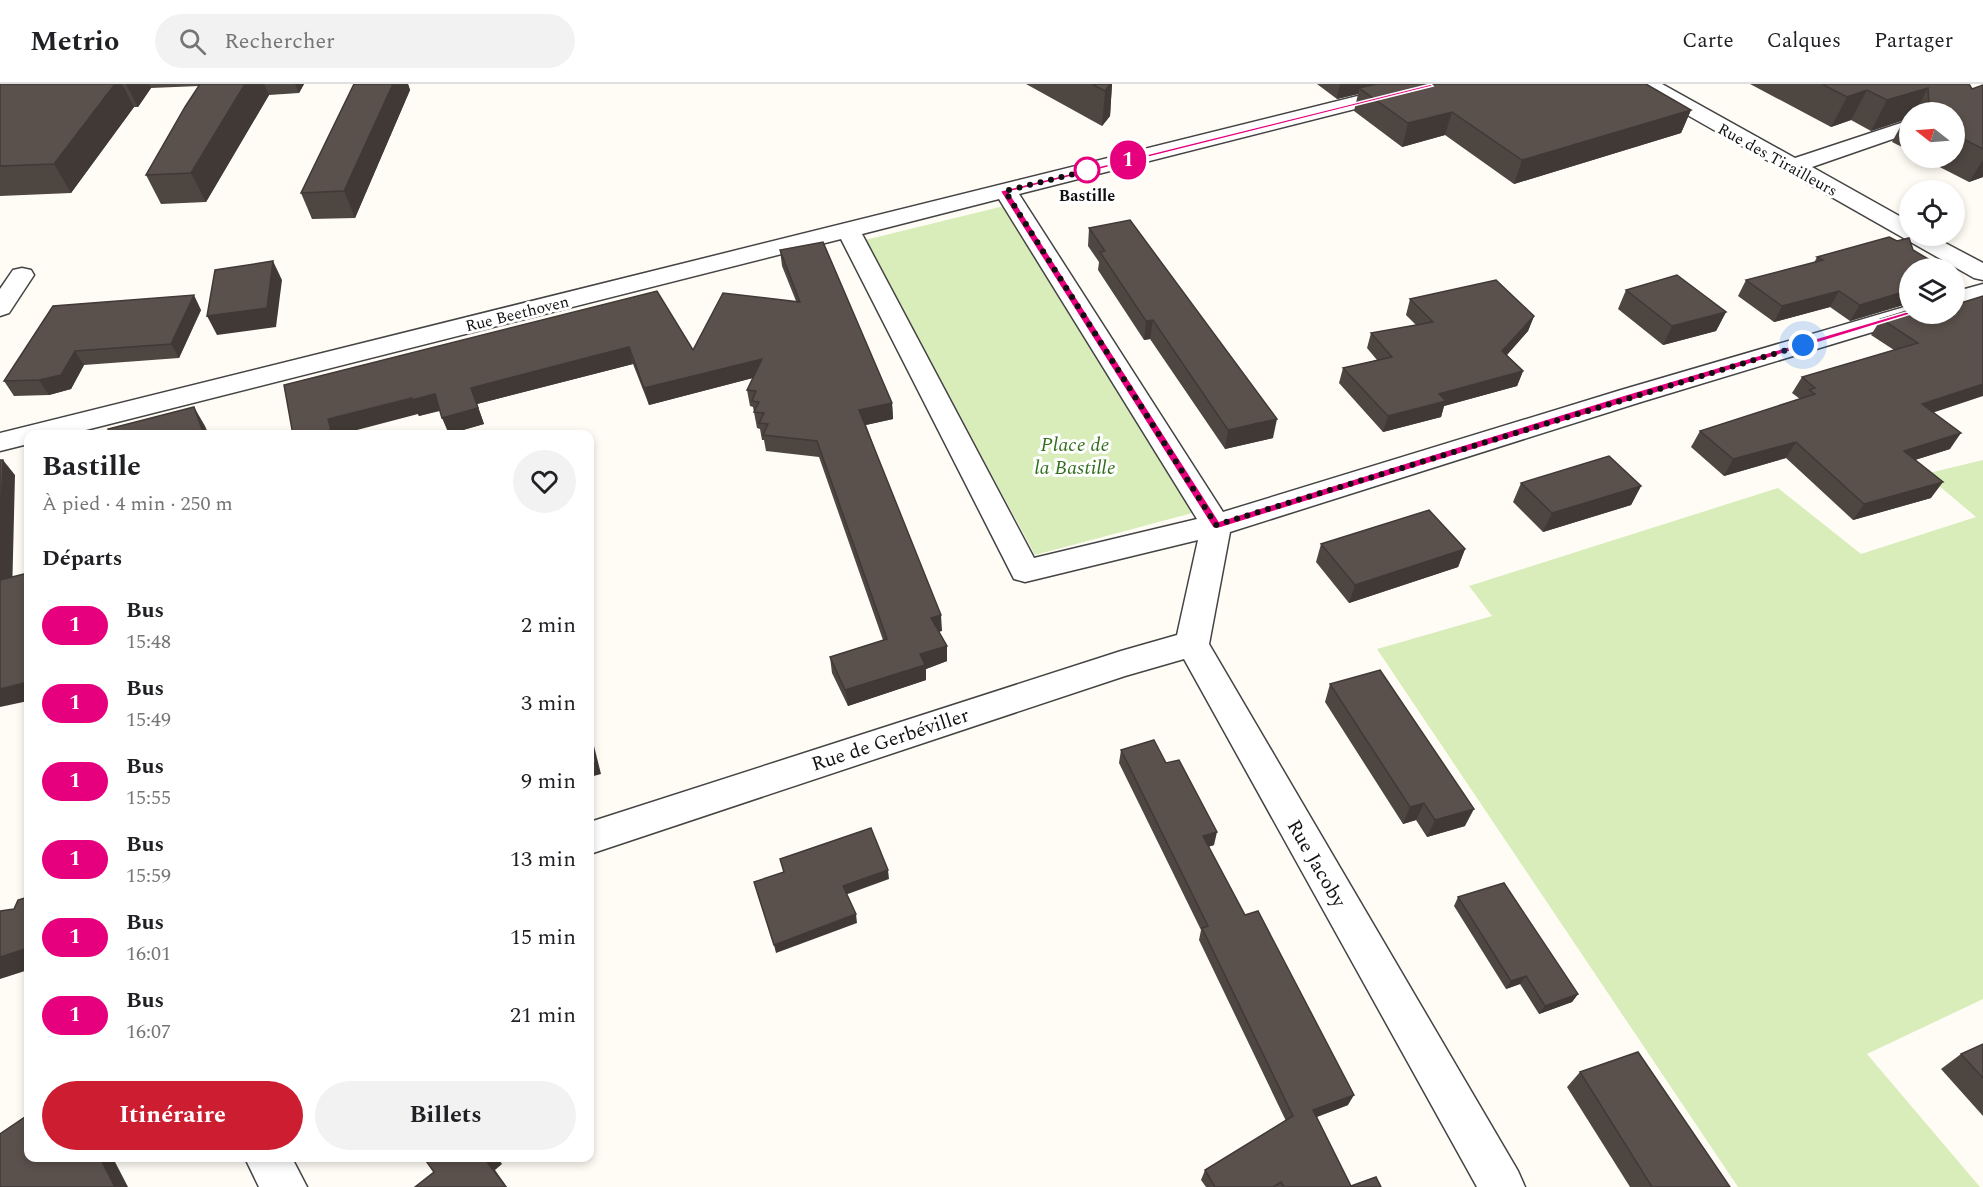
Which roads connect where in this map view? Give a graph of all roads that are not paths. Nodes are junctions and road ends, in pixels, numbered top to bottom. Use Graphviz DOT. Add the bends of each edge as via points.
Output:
graph roads {
  1 [pos="1431,84"];
  2 [pos="1647,84"];
  3 [pos="1899,130"];
  4 [pos="1791,167"];
  5 [pos="1005,191"];
  6 [pos="1899,226"];
  7 [pos="848,230"];
  8 [pos="1933,246"];
  9 [pos="1983,273"];
  10 [pos="22,275"];
  11 [pos="1983,292"];
  12 [pos="1965,297"];
  13 [pos="0,308"];
  14 [pos="1899,317"];
  15 [pos="49,430"];
  16 [pos="24,436"];
  17 [pos="0,442"];
  18 [pos="1216,525"];
  19 [pos="1192,644"];
  20 [pos="594,837"];
  21 [pos="269,1162"];
  22 [pos="284,1187"];
  23 [pos="1502,1187"];
  1 -- 5 [label="street, Rue Beethoven"];
  2 -- 4 [label="street, Rue des Tirailleurs"];
  3 -- 4 [label="street"];
  4 -- 6 [label="street, Rue des Tirailleurs"];
  5 -- 7 [label="street, Rue Beethoven"];
  5 -- 18 [label="street"];
  7 -- 15 [label="street, Rue Beethoven"];
  7 -- 18 [label="street" via="1024,571"];
  8 -- 9 [label="street"];
  10 -- 13 [label="street"];
  11 -- 12 [label="street"];
  14 -- 18 [label="street"];
  16 -- 17 [label="street, Rue Beethoven"];
  18 -- 19 [label="street"];
  19 -- 20 [label="street, Rue de Gerbéviller"];
  19 -- 23 [label="street, Rue Jacoby"];
  21 -- 22 [label="street"];
}
